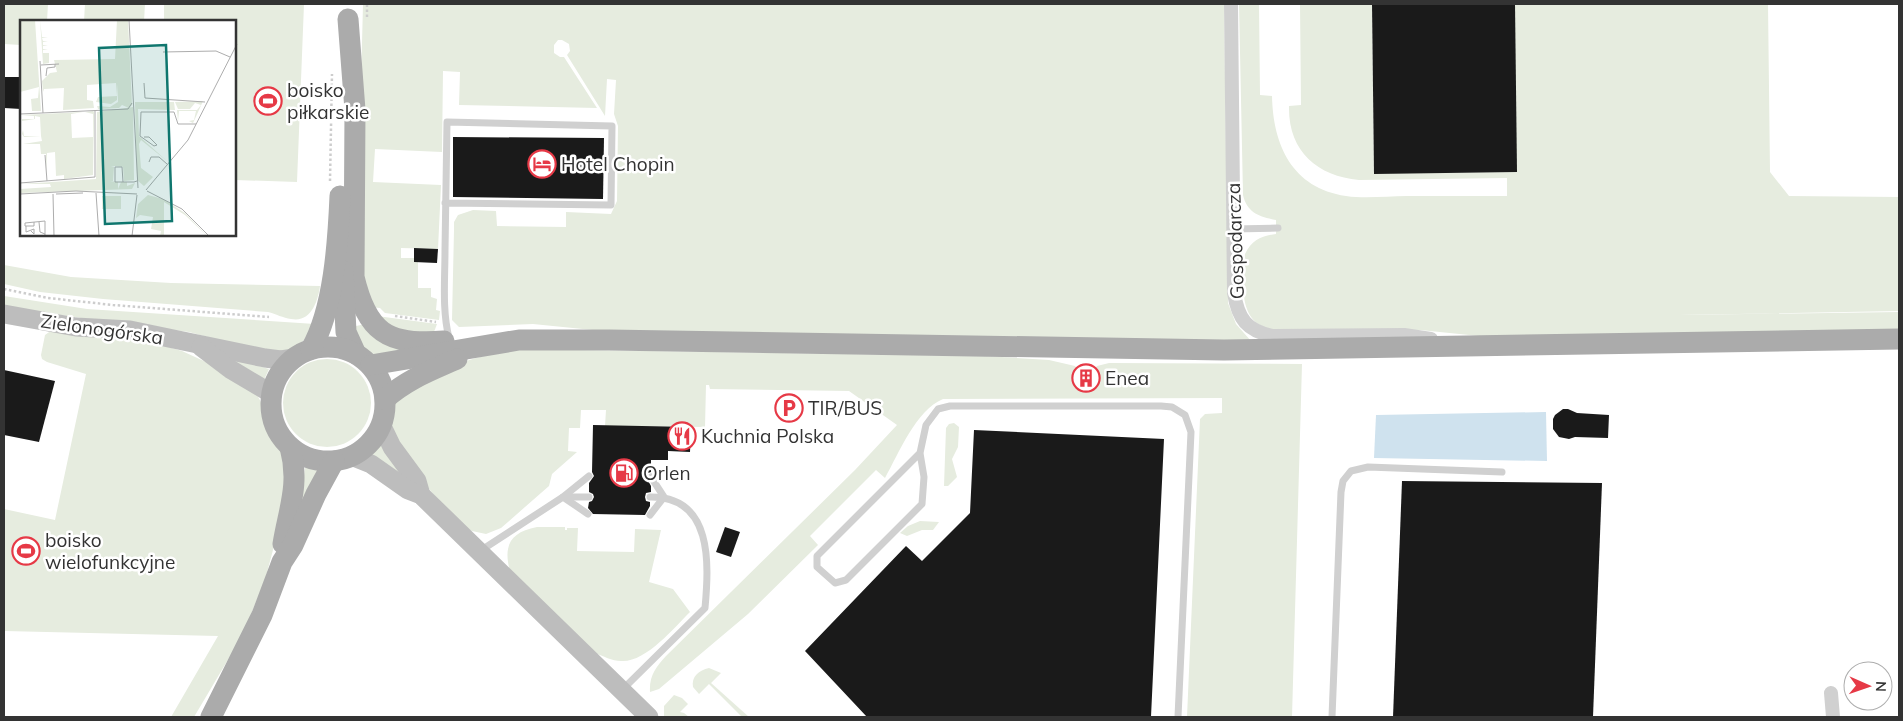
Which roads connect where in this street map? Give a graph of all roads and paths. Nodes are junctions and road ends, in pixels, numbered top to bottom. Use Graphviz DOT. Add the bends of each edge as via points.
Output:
graph roads {
  1 [pos="367,4"];
  2 [pos="1230,4"];
  3 [pos="354,11"];
  4 [pos="332,68"];
  5 [pos="330,183"];
  6 [pos="445,204"];
  7 [pos="340,216"];
  8 [pos="1278,228"];
  9 [pos="1234,229"];
  10 [pos="4,289"];
  11 [pos="4,314"];
  12 [pos="268,317"];
  13 [pos="1899,339"];
  14 [pos="609,340"];
  15 [pos="200,346"];
  16 [pos="1484,346"];
  17 [pos="452,350"];
  18 [pos="302,354"];
  19 [pos="364,360"];
  20 [pos="272,394"];
  21 [pos="385,399"];
  22 [pos="381,424"];
  23 [pos="290,447"];
  24 [pos="920,453"];
  25 [pos="342,458"];
  26 [pos="1502,472"];
  27 [pos="589,476"];
  28 [pos="651,478"];
  29 [pos="421,495"];
  30 [pos="564,497"];
  31 [pos="589,497"];
  32 [pos="650,497"];
  33 [pos="664,497"];
  34 [pos="588,514"];
  35 [pos="650,515"];
  36 [pos="479,551"];
  37 [pos="282,562"];
  38 [pos="621,690"];
  39 [pos="1831,693"];
  40 [pos="211,717"];
  41 [pos="649,717"];
  42 [pos="1178,717"];
  43 [pos="1332,717"];
  44 [pos="1833,717"];
  1 -- 3 [label="path"];
  2 -- 9 [label="street, Gospodarcza"];
  3 -- 7 [label="main road"];
  3 -- 17 [label="main road" via="354,277 360,300 379,329 405,342"];
  4 -- 5 [label="path"];
  6 -- 6 [label="lane" via="611,205 612,126 447,122"];
  6 -- 17 [label="lane" via="445,323"];
  7 -- 18 [label="main road" via="324,320"];
  7 -- 19 [label="main road" via="346,332"];
  8 -- 9 [label="lane"];
  9 -- 16 [label="street, Gospodarcza" via="1236,304 1243,320 1256,331 1283,337 1404,335"];
  10 -- 12 [label="path" via="48,298"];
  11 -- 15 [label="street, Zielonogórska" via="76,327 130,330"];
  13 -- 16 [label="main road"];
  14 -- 16 [label="main road" via="1224,350"];
  14 -- 17 [label="main road" via="519,340"];
  14 -- 17 [label="main road" via="550,329 512,328"];
  15 -- 18 [label="street, Zielonogórska" via="281,360"];
  15 -- 20 [label="street, Zielonogórska"];
  17 -- 19 [label="main road"];
  17 -- 21 [label="main road" via="428,371"];
  18 -- 19 [label="main road" via="329,346 348,350"];
  18 -- 20 [label="main road" via="282,370"];
  19 -- 21 [label="main road" via="381,382"];
  20 -- 23 [label="main road" via="272,417"];
  21 -- 22 [label="main road"];
  22 -- 25 [label="main road" via="369,443"];
  22 -- 29 [label="street" via="392,447 417,481"];
  23 -- 25 [label="main road" via="311,458"];
  23 -- 37 [label="main road" via="295,477"];
  24 -- 24 [label="lane" via="817,556 817,567 835,583 846,580 922,504 924,478"];
  24 -- 42 [label="lane" via="926,425 938,409 950,406 1160,406 1185,415 1190,432"];
  25 -- 29 [label="street" via="371,464 408,490"];
  25 -- 37 [label="main road" via="316,494"];
  26 -- 43 [label="lane" via="1368,467 1351,471 1343,481"];
  27 -- 30 [label="lane"];
  28 -- 33 [label="lane"];
  29 -- 36 [label="street"];
  30 -- 31 [label="lane"];
  30 -- 34 [label="lane"];
  30 -- 36 [label="lane"];
  32 -- 33 [label="lane"];
  33 -- 35 [label="lane"];
  33 -- 38 [label="lane" via="685,508 699,522 707,560 705,608"];
  36 -- 38 [label="street"];
  37 -- 40 [label="main road" via="262,615"];
  38 -- 41 [label="street"];
  39 -- 44 [label="street"];
}
